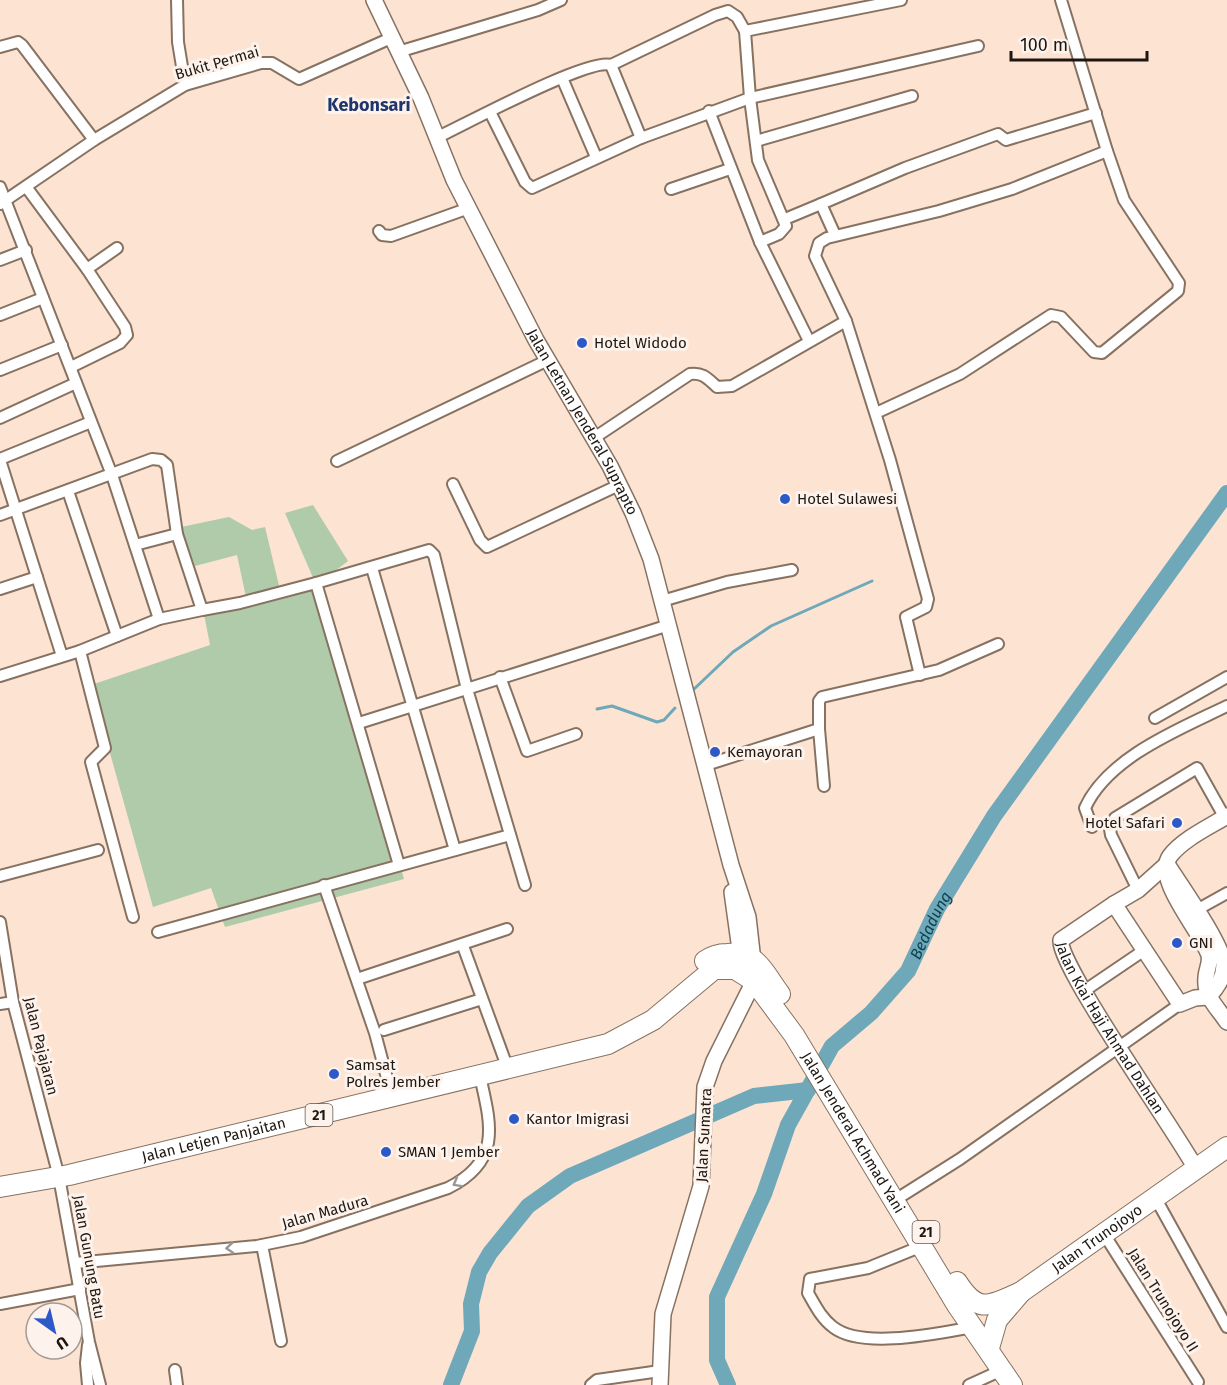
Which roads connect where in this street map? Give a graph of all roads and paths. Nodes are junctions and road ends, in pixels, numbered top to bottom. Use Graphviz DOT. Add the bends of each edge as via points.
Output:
graph roads {
  1 [pos="177,0"];
  2 [pos="374,0"];
  3 [pos="561,0"];
  4 [pos="901,0"];
  5 [pos="1061,0"];
  6 [pos="746,31"];
  7 [pos="391,38"];
  8 [pos="978,46"];
  9 [pos="0,47"];
  10 [pos="398,52"];
  11 [pos="611,65"];
  12 [pos="562,78"];
  13 [pos="184,85"];
  14 [pos="912,96"];
  15 [pos="750,98"];
  16 [pos="709,111"];
  17 [pos="489,112"];
  18 [pos="1096,113"];
  19 [pos="436,138"];
  20 [pos="641,138"];
  21 [pos="94,140"];
  22 [pos="756,141"];
  23 [pos="1107,151"];
  24 [pos="596,157"];
  25 [pos="730,169"];
  26 [pos="0,187"];
  27 [pos="27,188"];
  28 [pos="671,189"];
  29 [pos="4,203"];
  30 [pos="821,204"];
  31 [pos="469,208"];
  32 [pos="785,219"];
  33 [pos="379,231"];
  34 [pos="835,235"];
  35 [pos="760,242"];
  36 [pos="117,248"];
  37 [pos="26,250"];
  38 [pos="0,260"];
  39 [pos="87,269"];
  40 [pos="43,298"];
  41 [pos="0,315"];
  42 [pos="846,321"];
  43 [pos="809,341"];
  44 [pos="62,345"];
  45 [pos="548,360"];
  46 [pos="70,367"];
  47 [pos="0,370"];
  48 [pos="76,383"];
  49 [pos="876,413"];
  50 [pos="0,418"];
  51 [pos="91,422"];
  52 [pos="594,438"];
  53 [pos="0,459"];
  54 [pos="337,461"];
  55 [pos="112,475"];
  56 [pos="453,484"];
  57 [pos="620,485"];
  58 [pos="68,491"];
  59 [pos="17,509"];
  60 [pos="0,515"];
  61 [pos="177,534"];
  62 [pos="135,545"];
  63 [pos="372,568"];
  64 [pos="792,570"];
  65 [pos="37,577"];
  66 [pos="316,582"];
  67 [pos="0,589"];
  68 [pos="662,601"];
  69 [pos="202,610"];
  70 [pos="159,619"];
  71 [pos="669,625"];
  72 [pos="117,636"];
  73 [pos="998,644"];
  74 [pos="80,651"];
  75 [pos="62,656"];
  76 [pos="920,675"];
  77 [pos="0,676"];
  78 [pos="500,677"];
  79 [pos="1227,677"];
  80 [pos="467,689"];
  81 [pos="415,706"];
  82 [pos="1227,706"];
  83 [pos="1155,718"];
  84 [pos="359,723"];
  85 [pos="819,729"];
  86 [pos="576,734"];
  87 [pos="706,765"];
  88 [pos="824,786"];
  89 [pos="1226,817"];
  90 [pos="1092,827"];
  91 [pos="510,835"];
  92 [pos="98,850"];
  93 [pos="455,850"];
  94 [pos="1167,864"];
  95 [pos="399,865"];
  96 [pos="0,876"];
  97 [pos="324,885"];
  98 [pos="525,885"];
  99 [pos="1138,890"];
  100 [pos="1227,893"];
  101 [pos="1114,904"];
  102 [pos="1193,913"];
  103 [pos="133,917"];
  104 [pos="0,922"];
  105 [pos="507,929"];
  106 [pos="158,932"];
  107 [pos="463,946"];
  108 [pos="1143,951"];
  109 [pos="1220,964"];
  110 [pos="748,972"];
  111 [pos="357,979"];
  112 [pos="1084,991"];
  113 [pos="1208,997"];
  114 [pos="482,999"];
  115 [pos="13,1002"];
  116 [pos="0,1004"];
  117 [pos="1180,1004"];
  118 [pos="1227,1022"];
  119 [pos="384,1030"];
  120 [pos="635,1031"];
  121 [pos="1119,1047"];
  122 [pos="508,1069"];
  123 [pos="480,1076"];
  124 [pos="392,1096"];
  125 [pos="853,1119"];
  126 [pos="1227,1147"];
  127 [pos="1196,1169"];
  128 [pos="59,1177"];
  129 [pos="0,1187"];
  130 [pos="903,1195"];
  131 [pos="1156,1199"];
  132 [pos="1104,1234"];
  133 [pos="262,1245"];
  134 [pos="922,1246"];
  135 [pos="75,1263"];
  136 [pos="80,1289"];
  137 [pos="1021,1292"];
  138 [pos="0,1304"];
  139 [pos="973,1327"];
  140 [pos="1227,1327"];
  141 [pos="281,1341"];
  142 [pos="89,1342"];
  143 [pos="989,1348"];
  144 [pos="175,1370"];
  145 [pos="660,1378"];
  146 [pos="1007,1378"];
  147 [pos="1198,1382"];
  148 [pos="88,1385"];
  149 [pos="100,1385"];
  150 [pos="177,1385"];
  151 [pos="591,1385"];
  152 [pos="969,1385"];
  1 -- 13 [label="street"];
  2 -- 7 [label="main road, Jalan Letnan Jenderal Suprapto"];
  3 -- 10 [label="street"];
  4 -- 6 [label="street"];
  5 -- 18 [label="street"];
  6 -- 11 [label="street" via="728,11"];
  6 -- 15 [label="street"];
  7 -- 10 [label="main road, Jalan Letnan Jenderal Suprapto"];
  7 -- 13 [label="street, Bukit Permai" via="299,79 272,63 261,63"];
  8 -- 15 [label="street"];
  9 -- 21 [label="street" via="18,42 22,45"];
  10 -- 19 [label="main road, Jalan Letnan Jenderal Suprapto"];
  11 -- 12 [label="street" via="600,63"];
  11 -- 20 [label="street"];
  12 -- 17 [label="street"];
  12 -- 24 [label="street"];
  13 -- 21 [label="street, Bukit Permai"];
  14 -- 22 [label="street"];
  15 -- 16 [label="street"];
  15 -- 22 [label="street"];
  16 -- 20 [label="street"];
  16 -- 25 [label="street"];
  17 -- 19 [label="street"];
  17 -- 24 [label="street" via="525,182 532,188"];
  18 -- 23 [label="street"];
  18 -- 30 [label="street" via="1006,140 998,134"];
  19 -- 31 [label="main road, Jalan Letnan Jenderal Suprapto"];
  20 -- 24 [label="street"];
  21 -- 27 [label="street, Bukit Permai"];
  22 -- 32 [label="street" via="764,178"];
  23 -- 34 [label="street" via="1012,189"];
  23 -- 49 [label="street" via="1124,200 1179,284 1178,291 1102,353 1094,352 1061,317 1051,315 960,374"];
  25 -- 28 [label="street"];
  25 -- 35 [label="street"];
  26 -- 29 [label="street"];
  27 -- 29 [label="street, Bukit Permai"];
  27 -- 39 [label="street"];
  29 -- 37 [label="street"];
  30 -- 32 [label="street"];
  30 -- 34 [label="street"];
  31 -- 33 [label="street" via="391,237"];
  31 -- 45 [label="main road, Jalan Letnan Jenderal Suprapto"];
  32 -- 35 [label="street" via="784,230"];
  34 -- 42 [label="street" via="819,243 815,256"];
  35 -- 43 [label="street"];
  36 -- 39 [label="street"];
  37 -- 38 [label="street"];
  37 -- 40 [label="street"];
  39 -- 46 [label="street" via="127,335 120,343"];
  40 -- 41 [label="street"];
  40 -- 44 [label="street"];
  42 -- 43 [label="street"];
  42 -- 49 [label="street"];
  43 -- 52 [label="street" via="732,386 717,387 705,375 690,375"];
  44 -- 46 [label="street"];
  44 -- 47 [label="street"];
  45 -- 52 [label="main road, Jalan Letnan Jenderal Suprapto"];
  45 -- 54 [label="street"];
  46 -- 48 [label="street"];
  48 -- 50 [label="street"];
  48 -- 51 [label="street"];
  49 -- 76 [label="street" via="928,599 927,607 906,616"];
  51 -- 53 [label="street"];
  51 -- 55 [label="street"];
  52 -- 57 [label="main road, Jalan Letnan Jenderal Suprapto"];
  53 -- 59 [label="street"];
  55 -- 58 [label="street"];
  55 -- 61 [label="street" via="152,459 167,465"];
  55 -- 62 [label="street"];
  56 -- 57 [label="street" via="487,547"];
  57 -- 68 [label="main road, Jalan Letnan Jenderal Suprapto" via="651,560"];
  58 -- 59 [label="street"];
  58 -- 72 [label="street"];
  59 -- 60 [label="street"];
  59 -- 65 [label="street"];
  61 -- 62 [label="street"];
  61 -- 69 [label="street"];
  62 -- 70 [label="street"];
  63 -- 66 [label="street"];
  63 -- 80 [label="street" via="432,552"];
  63 -- 81 [label="street"];
  64 -- 68 [label="street" via="727,582"];
  65 -- 67 [label="street"];
  65 -- 75 [label="street"];
  66 -- 69 [label="street"];
  66 -- 84 [label="street"];
  68 -- 71 [label="main road, Jalan Letnan Jenderal Suprapto"];
  69 -- 70 [label="street"];
  70 -- 72 [label="street"];
  71 -- 78 [label="street"];
  71 -- 87 [label="main road, Jalan Letnan Jenderal Suprapto"];
  72 -- 74 [label="street"];
  73 -- 76 [label="street"];
  74 -- 75 [label="street"];
  74 -- 103 [label="street" via="105,748 91,762"];
  75 -- 77 [label="street"];
  76 -- 85 [label="street" via="822,697"];
  78 -- 80 [label="street"];
  78 -- 86 [label="street" via="527,751"];
  79 -- 83 [label="street"];
  80 -- 81 [label="street"];
  80 -- 91 [label="street"];
  81 -- 84 [label="street"];
  81 -- 93 [label="street"];
  82 -- 90 [label="street" via="1152,743 1105,778 1084,808"];
  84 -- 95 [label="street"];
  85 -- 87 [label="street"];
  85 -- 88 [label="street"];
  87 -- 110 [label="main road, Jalan Letnan Jenderal Suprapto" via="742,920"];
  89 -- 94 [label="main road" via="1184,843"];
  89 -- 99 [label="street" via="1197,768 1115,818 1111,835"];
  91 -- 93 [label="street"];
  91 -- 98 [label="street"];
  92 -- 96 [label="street"];
  93 -- 95 [label="street"];
  94 -- 99 [label="main road"];
  94 -- 102 [label="main road"];
  95 -- 97 [label="street"];
  97 -- 106 [label="street"];
  97 -- 111 [label="street"];
  99 -- 101 [label="main road"];
  100 -- 102 [label="street"];
  101 -- 108 [label="main road"];
  101 -- 112 [label="main road, Jalan Kiai Haji Ahmad Dahlan" via="1061,940 1063,954"];
  102 -- 109 [label="main road"];
  104 -- 115 [label="street, Jalan Pajajaran"];
  105 -- 107 [label="street"];
  107 -- 111 [label="street"];
  107 -- 114 [label="street"];
  108 -- 112 [label="street"];
  108 -- 117 [label="main road"];
  109 -- 113 [label="main road" via="1221,981"];
  110 -- 120 [label="highway, 21" via="714,969"];
  110 -- 120 [label="highway, 21" via="720,954 702,963"];
  110 -- 125 [label="highway, Jalan Jenderal Achmad Yani / 21" via="800,1031"];
  110 -- 145 [label="main road, Jalan Sumatra" via="703,1097 699,1197 663,1314"];
  111 -- 124 [label="street"];
  112 -- 121 [label="main road, Jalan Kiai Haji Ahmad Dahlan"];
  113 -- 117 [label="main road"];
  113 -- 118 [label="main road"];
  114 -- 119 [label="street"];
  114 -- 122 [label="street"];
  115 -- 116 [label="street"];
  115 -- 128 [label="street, Jalan Pajajaran"];
  117 -- 121 [label="street"];
  120 -- 122 [label="highway, Jalan Letjen Panjaitan / 21" via="608,1044"];
  121 -- 127 [label="main road, Jalan Kiai Haji Ahmad Dahlan"];
  121 -- 130 [label="street"];
  122 -- 123 [label="highway, Jalan Letjen Panjaitan / 21"];
  123 -- 124 [label="highway, Jalan Letjen Panjaitan / 21"];
  123 -- 133 [label="street, Jalan Madura, one-way" via="490,1139 483,1158 462,1181 331,1229"];
  124 -- 128 [label="highway, Jalan Letjen Panjaitan / 21"];
  125 -- 130 [label="highway, Jalan Jenderal Achmad Yani / 21"];
  125 -- 134 [label="highway, Jalan Jenderal Achmad Yani / 21"];
  126 -- 127 [label="highway, Jalan Trunojoyo / 21"];
  127 -- 131 [label="highway, Jalan Trunojoyo / 21"];
  128 -- 129 [label="highway, Jalan Letjen Panjaitan / 21"];
  128 -- 135 [label="street, Jalan Gunung Batu"];
  130 -- 137 [label="highway, Jalan Jenderal Achmad Yani / 21" via="970,1301 990,1305"];
  131 -- 132 [label="highway, Jalan Trunojoyo / 21"];
  131 -- 140 [label="street"];
  132 -- 137 [label="highway, Jalan Trunojoyo / 21"];
  132 -- 147 [label="street, Jalan Trunojoyo II"];
  133 -- 135 [label="street, Jalan Madura, one-way"];
  133 -- 141 [label="street"];
  134 -- 139 [label="highway, Jalan Jenderal Achmad Yani / 21"];
  134 -- 139 [label="street" via="868,1268 810,1279 808,1293 822,1316 848,1335 920,1336"];
  135 -- 136 [label="street, Jalan Gunung Batu"];
  136 -- 138 [label="street"];
  136 -- 142 [label="street, Jalan Gunung Batu"];
  137 -- 143 [label="highway, Jalan Trunojoyo / 21" via="997,1320"];
  139 -- 143 [label="highway, Jalan Jenderal Achmad Yani / 21"];
  142 -- 148 [label="street, Jalan Gunung Batu"];
  142 -- 149 [label="street, Jalan Gunung Batu"];
  143 -- 146 [label="highway, Jalan Jenderal Achmad Yani / 21"];
  144 -- 150 [label="street"];
  145 -- 151 [label="street" via="597,1380"];
  146 -- 152 [label="street"];
}
